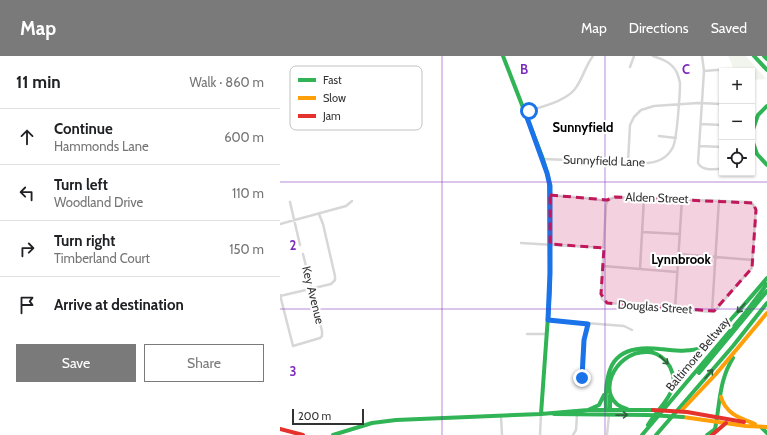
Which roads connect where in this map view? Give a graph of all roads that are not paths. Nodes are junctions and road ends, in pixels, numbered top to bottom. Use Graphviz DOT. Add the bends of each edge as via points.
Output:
graph roads {
  1 [pos="503,56"];
  2 [pos="593,56"];
  3 [pos="634,56"];
  4 [pos="653,56"];
  5 [pos="702,56"];
  6 [pos="754,56"];
  7 [pos="764,56"];
  8 [pos="767,59"];
  9 [pos="630,67"];
  10 [pos="719,70"];
  11 [pos="767,70"];
  12 [pos="704,71"];
  13 [pos="702,103"];
  14 [pos="678,104"];
  15 [pos="719,104"];
  16 [pos="767,106"];
  17 [pos="525,112"];
  18 [pos="701,124"];
  19 [pos="755,124"];
  20 [pos="719,125"];
  21 [pos="659,136"];
  22 [pos="676,138"];
  23 [pos="699,146"];
  24 [pos="719,147"];
  25 [pos="755,151"];
  26 [pos="543,159"];
  27 [pos="628,162"];
  28 [pos="767,165"];
  29 [pos="719,169"];
  30 [pos="550,195"];
  31 [pos="644,198"];
  32 [pos="682,199"];
  33 [pos="719,200"];
  34 [pos="352,201"];
  35 [pos="607,201"];
  36 [pos="290,202"];
  37 [pos="319,214"];
  38 [pos="294,220"];
  39 [pos="280,224"];
  40 [pos="642,232"];
  41 [pos="680,234"];
  42 [pos="521,243"];
  43 [pos="300,244"];
  44 [pos="550,244"];
  45 [pos="604,248"];
  46 [pos="303,254"];
  47 [pos="678,254"];
  48 [pos="716,257"];
  49 [pos="753,260"];
  50 [pos="603,266"];
  51 [pos="640,269"];
  52 [pos="677,272"];
  53 [pos="767,278"];
  54 [pos="767,284"];
  55 [pos="311,288"];
  56 [pos="767,291"];
  57 [pos="280,296"];
  58 [pos="767,303"];
  59 [pos="675,309"];
  60 [pos="712,312"];
  61 [pos="767,312"];
  62 [pos="548,320"];
  63 [pos="760,321"];
  64 [pos="588,324"];
  65 [pos="632,330"];
  66 [pos="527,334"];
  67 [pos="548,334"];
  68 [pos="584,382"];
  69 [pos="605,388"];
  70 [pos="610,391"];
  71 [pos="720,392"];
  72 [pos="676,396"];
  73 [pos="627,409"];
  74 [pos="588,410"];
  75 [pos="608,410"];
  76 [pos="541,414"];
  77 [pos="501,415"];
  78 [pos="577,415"];
  79 [pos="610,415"];
  80 [pos="717,416"];
  81 [pos="716,422"];
  82 [pos="726,423"];
  83 [pos="757,425"];
  84 [pos="767,427"];
  85 [pos="280,429"];
  86 [pos="646,431"];
  87 [pos="767,434"];
  88 [pos="302,435"];
  89 [pos="334,435"];
  90 [pos="502,435"];
  91 [pos="540,435"];
  92 [pos="573,435"];
  93 [pos="607,435"];
  94 [pos="642,435"];
  95 [pos="657,435"];
  96 [pos="707,435"];
  97 [pos="712,435"];
  1 -- 17 [label="main road"];
  2 -- 17 [label="street" via="571,94"];
  3 -- 9 [label="street"];
  4 -- 14 [label="street, Sunnyfield Lane" via="668,62 676,70 680,80"];
  5 -- 12 [label="street"];
  6 -- 11 [label="main road"];
  7 -- 8 [label="main road"];
  10 -- 12 [label="street"];
  12 -- 13 [label="street"];
  13 -- 14 [label="street"];
  13 -- 15 [label="street"];
  13 -- 18 [label="street"];
  14 -- 22 [label="street, Sunnyfield Lane"];
  14 -- 27 [label="street" via="649,106 637,113 630,129"];
  16 -- 19 [label="main road" via="758,115"];
  17 -- 26 [label="main road"];
  18 -- 20 [label="street"];
  18 -- 23 [label="street"];
  21 -- 22 [label="street"];
  22 -- 27 [label="street, Sunnyfield Lane" via="671,151 663,159 648,163"];
  23 -- 24 [label="street"];
  23 -- 29 [label="street" via="698,163 701,167"];
  25 -- 28 [label="main road"];
  26 -- 27 [label="street, Sunnyfield Lane"];
  26 -- 30 [label="main road"];
  30 -- 35 [label="street, Alden Street"];
  30 -- 44 [label="main road"];
  31 -- 32 [label="street, Alden Street"];
  31 -- 35 [label="street, Alden Street" via="615,197"];
  31 -- 40 [label="street"];
  32 -- 33 [label="street, Alden Street"];
  32 -- 41 [label="street"];
  33 -- 48 [label="street"];
  33 -- 49 [label="street, Alden Street" via="753,203 756,210"];
  34 -- 37 [label="street" via="346,206"];
  35 -- 45 [label="street"];
  36 -- 38 [label="street"];
  37 -- 38 [label="street"];
  37 -- 55 [label="street" via="335,280 330,284"];
  38 -- 39 [label="street"];
  38 -- 43 [label="street"];
  40 -- 41 [label="street"];
  40 -- 51 [label="street"];
  41 -- 47 [label="street"];
  42 -- 44 [label="street"];
  44 -- 45 [label="street"];
  44 -- 62 [label="main road"];
  45 -- 50 [label="street, Douglas Street"];
  46 -- 55 [label="street, Key Avenue"];
  47 -- 48 [label="street"];
  47 -- 52 [label="street"];
  48 -- 49 [label="street"];
  48 -- 60 [label="street"];
  49 -- 60 [label="street" via="752,269"];
  50 -- 51 [label="street"];
  50 -- 59 [label="street, Douglas Street" via="602,297 607,303"];
  51 -- 52 [label="street"];
  52 -- 59 [label="street"];
  53 -- 69 [label="main road, one-way" via="711,341 701,347 684,351 642,347 629,350 612,363 606,377"];
  54 -- 72 [label="main road, Baltimore Beltway"];
  55 -- 57 [label="street"];
  55 -- 57 [label="street, Key Avenue" via="322,331 322,336 318,340 293,346"];
  56 -- 72 [label="main road" via="706,366"];
  95 -- 58 [label="main road, one-way"];
  59 -- 60 [label="street, Douglas Street"];
  61 -- 63 [label="main road, Baltimore Beltway"];
  62 -- 64 [label="street"];
  62 -- 67 [label="main road"];
  63 -- 71 [label="main road" via="728,366"];
  63 -- 95 [label="main road, Baltimore Beltway" via="716,374"];
  64 -- 65 [label="street" via="624,326"];
  64 -- 68 [label="street" via="581,373"];
  66 -- 67 [label="street"];
  67 -- 76 [label="main road"];
  69 -- 74 [label="main road" via="604,398 600,404"];
  69 -- 75 [label="main road"];
  70 -- 73 [label="main road" via="616,405"];
  70 -- 75 [label="main road"];
  70 -- 86 [label="main road, one-way" via="613,371 627,356 647,352 656,354 667,362 673,374 672,388"];
  71 -- 80 [label="main road"];
  71 -- 83 [label="main road" via="723,405 729,413"];
  72 -- 86 [label="main road, Baltimore Beltway"];
  73 -- 75 [label="main road"];
  73 -- 80 [label="main road, bridge"];
  74 -- 75 [label="main road"];
  74 -- 76 [label="main road"];
  75 -- 79 [label="main road"];
  76 -- 77 [label="main road"];
  76 -- 78 [label="main road"];
  76 -- 91 [label="street"];
  77 -- 89 [label="main road" via="384,421"];
  77 -- 90 [label="street"];
  78 -- 79 [label="main road"];
  78 -- 92 [label="street"];
  79 -- 81 [label="main road, one-way, bridge" via="682,417"];
  79 -- 93 [label="street"];
  80 -- 81 [label="main road"];
  80 -- 83 [label="main road"];
  81 -- 82 [label="main road"];
  81 -- 96 [label="main road" via="714,431"];
  82 -- 83 [label="main road"];
  82 -- 97 [label="main road"];
  83 -- 84 [label="main road"];
  83 -- 87 [label="main road"];
  85 -- 88 [label="main road"];
  86 -- 94 [label="main road, Baltimore Beltway"];
}
